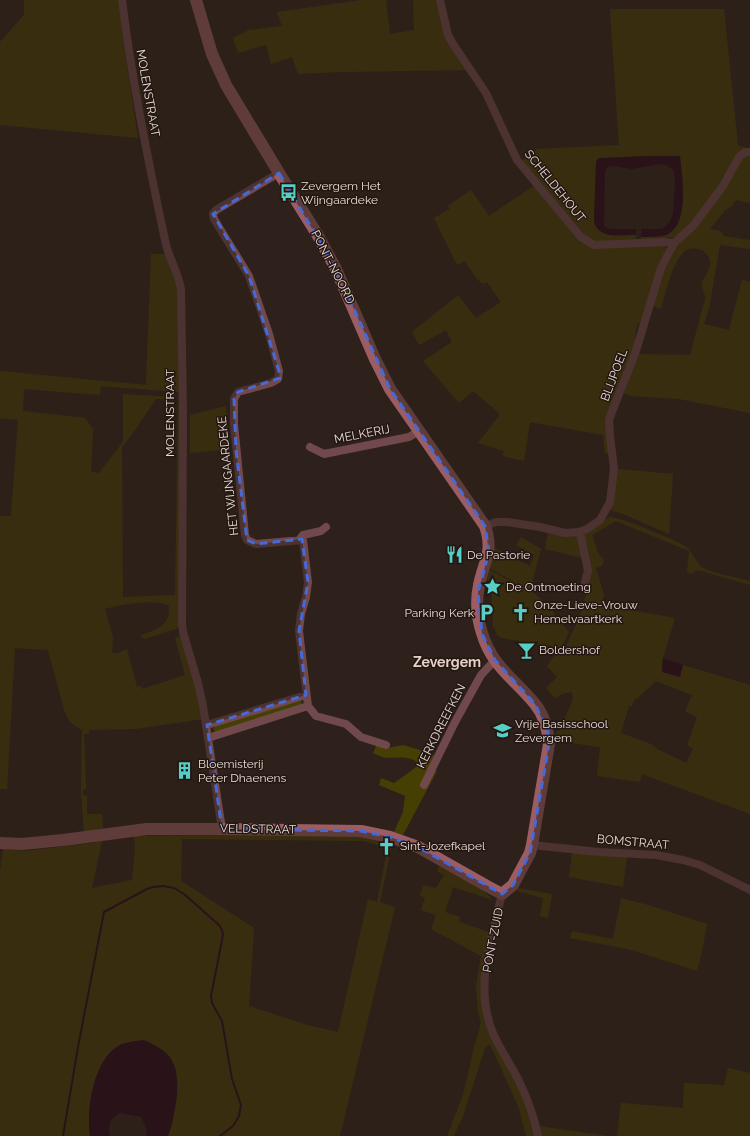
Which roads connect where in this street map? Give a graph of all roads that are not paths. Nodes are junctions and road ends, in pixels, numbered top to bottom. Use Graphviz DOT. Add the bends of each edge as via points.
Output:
graph roads {
  1 [pos="122,0"];
  2 [pos="196,0"];
  3 [pos="440,0"];
  4 [pos="750,152"];
  5 [pos="279,174"];
  6 [pos="674,243"];
  7 [pos="419,431"];
  8 [pos="310,447"];
  9 [pos="485,526"];
  10 [pos="326,527"];
  11 [pos="579,532"];
  12 [pos="299,540"];
  13 [pos="584,586"];
  14 [pos="495,660"];
  15 [pos="306,695"];
  16 [pos="308,706"];
  17 [pos="207,725"];
  18 [pos="208,738"];
  19 [pos="386,745"];
  20 [pos="424,785"];
  21 [pos="222,828"];
  22 [pos="0,843"];
  23 [pos="532,845"];
  24 [pos="750,890"];
  25 [pos="502,894"];
  26 [pos="538,1136"];
  1 -- 17 [label="street, MOLENSTRAAT" via="151,176 167,249 181,288 182,624"];
  2 -- 5 [label="street, PONT-NOORD" via="212,54 226,85"];
  3 -- 6 [label="street, SCHELDEHOUT" via="448,35 486,93 517,160 581,237 594,245"];
  4 -- 6 [label="street, BLIJPOEL" via="745,152 739,157 723,186 693,226"];
  5 -- 7 [label="street, PONT-NOORD" via="336,269 374,359 390,389"];
  5 -- 12 [label="street, HET WIJNGAARDEKE" via="213,214 249,276 279,371 278,379 238,392 234,399 234,424 245,535 247,540 256,544"];
  6 -- 11 [label="street, BLIJPOEL" via="660,268 635,354 609,420 614,470 610,502 600,520"];
  7 -- 8 [label="street, MELKERIJ" via="409,436 324,454"];
  7 -- 9 [label="street, PONT-NOORD"];
  9 -- 11 [label="street, BLIJPOEL" via="507,522 565,533"];
  9 -- 14 [label="street, PONT-ZUID" via="489,552 479,585 478,615 482,634"];
  10 -- 12 [label="street, HET WIJNGAARDEKE" via="321,531 303,535"];
  11 -- 13 [label="street" via="588,571"];
  12 -- 15 [label="street" via="303,540 308,582 299,631"];
  14 -- 20 [label="street, KERKDREEFKEN" via="480,675"];
  14 -- 23 [label="street, PONT-ZUID" via="535,704 546,723 549,744"];
  15 -- 16 [label="street"];
  15 -- 17 [label="street"];
  16 -- 18 [label="street"];
  16 -- 19 [label="street" via="316,716 346,724 361,737"];
  17 -- 18 [label="street, MOLENSTRAAT"];
  18 -- 21 [label="street, MOLENSTRAAT"];
  21 -- 22 [label="street, VELDSTRAAT" via="147,830 22,844"];
  21 -- 25 [label="street, VELDSTRAAT" via="361,831 390,837 418,847"];
  23 -- 24 [label="street, BOMSTRAAT" via="656,855 683,860 700,865"];
  23 -- 25 [label="street, PONT-ZUID" via="513,885"];
  25 -- 26 [label="street, PONT-ZUID" via="487,956 485,1007 494,1034 523,1091"];
}
